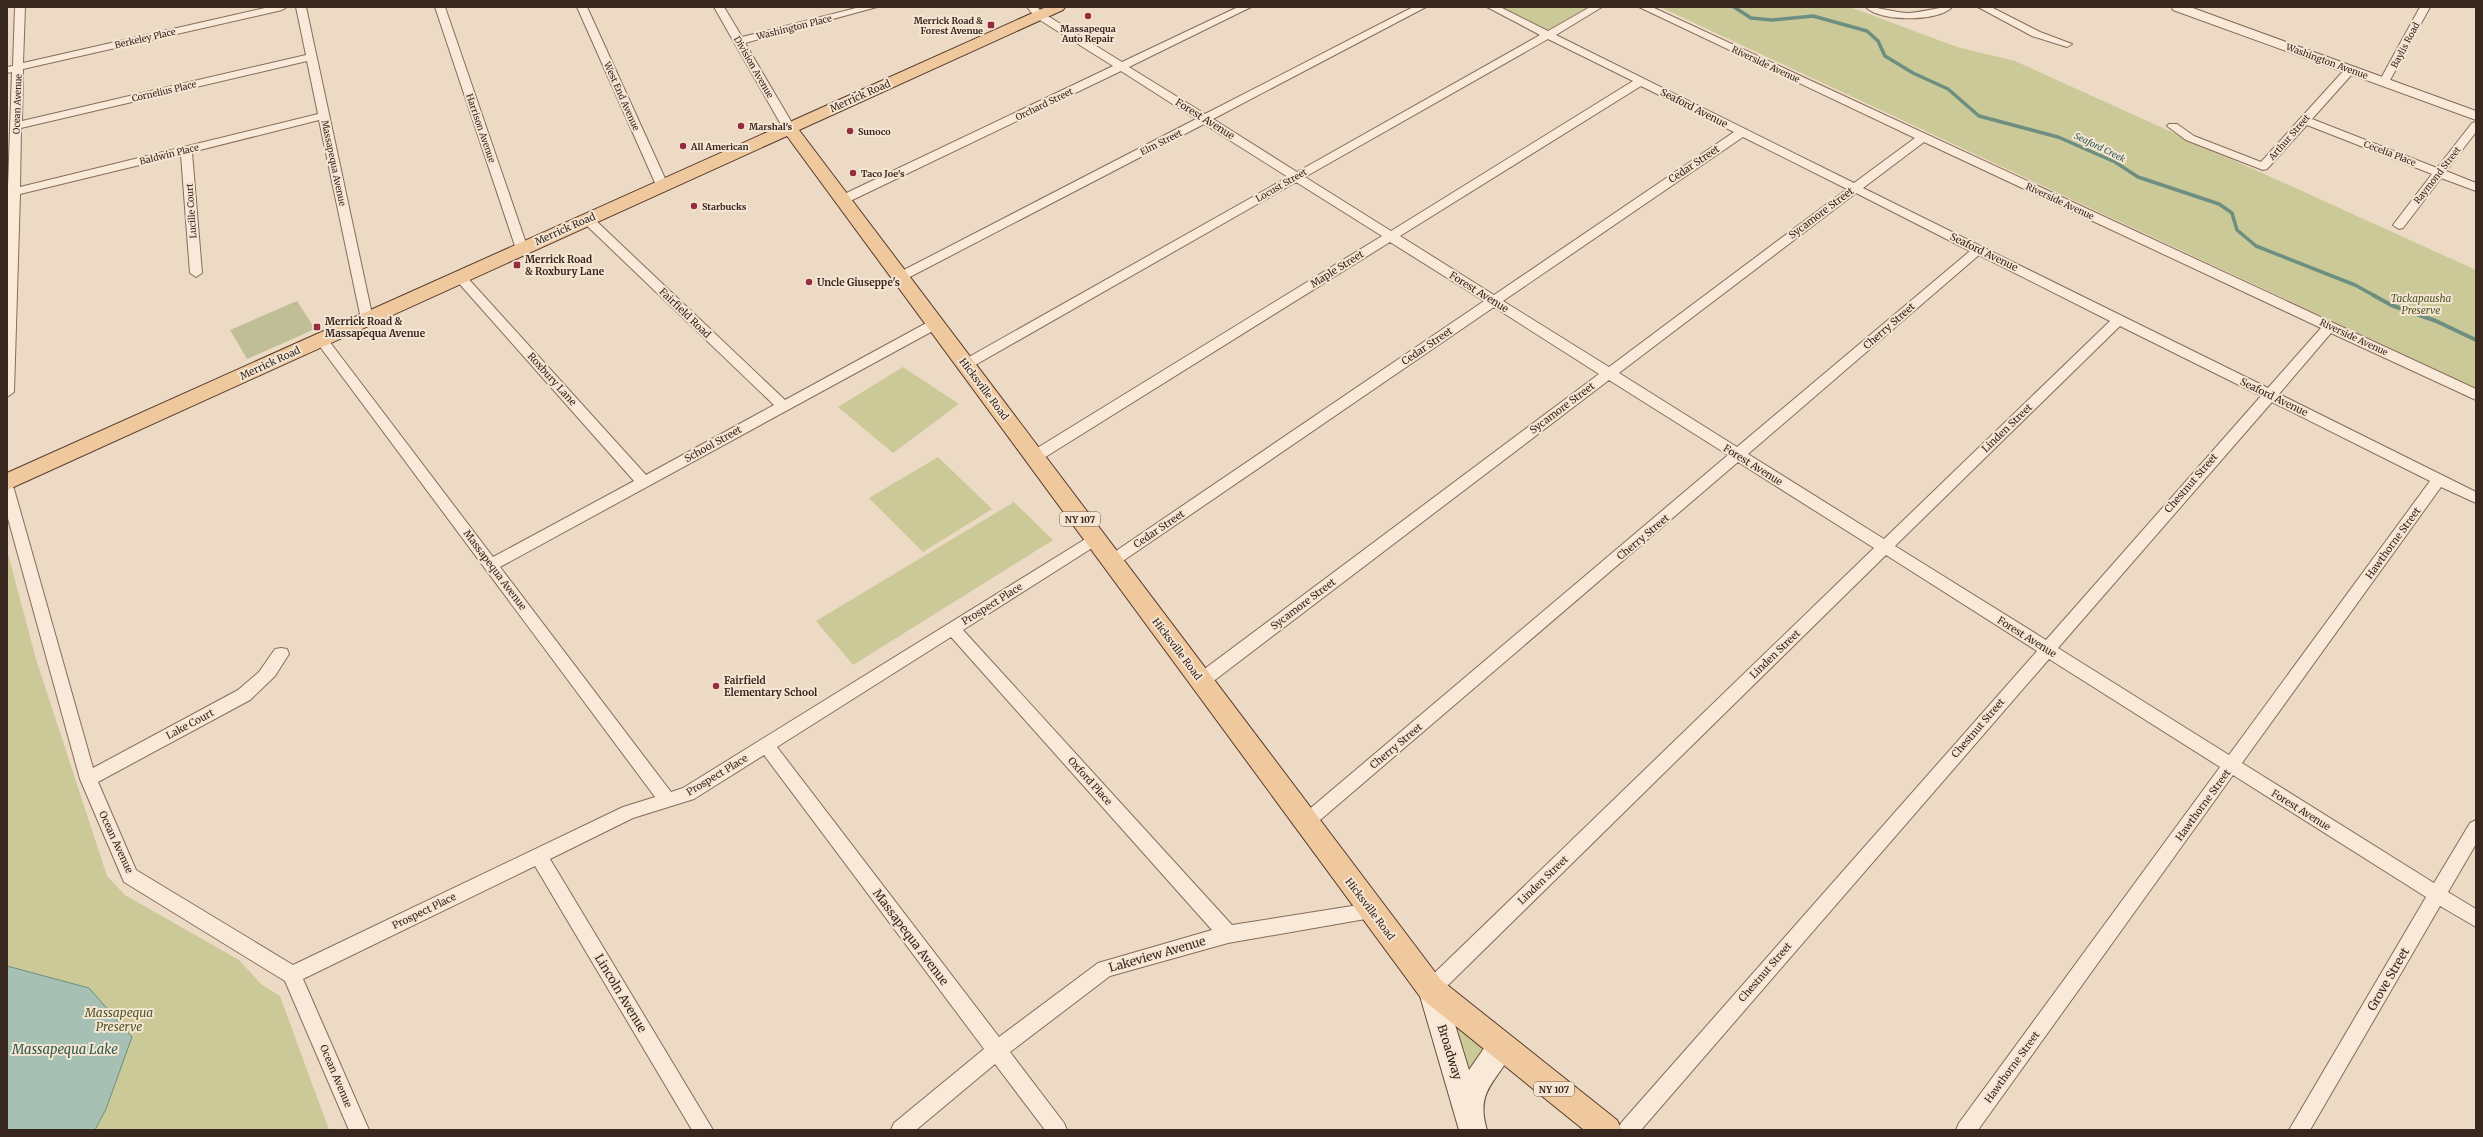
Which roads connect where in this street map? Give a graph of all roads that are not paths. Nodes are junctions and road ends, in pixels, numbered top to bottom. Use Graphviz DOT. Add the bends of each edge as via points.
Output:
graph roads {
  1 [pos="20,7"];
  2 [pos="282,7"];
  3 [pos="301,7"];
  4 [pos="440,7"];
  5 [pos="582,7"];
  6 [pos="719,7"];
  7 [pos="872,7"];
  8 [pos="1058,7"];
  9 [pos="1246,7"];
  10 [pos="1421,7"];
  11 [pos="1492,7"];
  12 [pos="1597,7"];
  13 [pos="1644,7"];
  14 [pos="1871,7"];
  15 [pos="1947,7"];
  16 [pos="1983,7"];
  17 [pos="2178,7"];
  18 [pos="2425,7"];
  19 [pos="1036,11"];
  20 [pos="1547,34"];
  21 [pos="739,41"];
  22 [pos="2067,44"];
  23 [pos="312,57"];
  24 [pos="1121,67"];
  25 [pos="13,68"];
  26 [pos="2350,70"];
  27 [pos="1641,82"];
  28 [pos="2384,82"];
  29 [pos="324,116"];
  30 [pos="2476,116"];
  31 [pos="1205,120"];
  32 [pos="2304,120"];
  33 [pos="16,126"];
  34 [pos="2173,126"];
  35 [pos="2476,126"];
  36 [pos="789,128"];
  37 [pos="1742,132"];
  38 [pos="1924,137"];
  39 [pos="186,150"];
  40 [pos="2438,172"];
  41 [pos="1296,177"];
  42 [pos="662,185"];
  43 [pos="2476,187"];
  44 [pos="1854,188"];
  45 [pos="11,196"];
  46 [pos="842,200"];
  47 [pos="587,219"];
  48 [pos="2399,225"];
  49 [pos="1390,236"];
  50 [pos="522,249"];
  51 [pos="1978,250"];
  52 [pos="196,273"];
  53 [pos="460,277"];
  54 [pos="900,277"];
  55 [pos="1493,301"];
  56 [pos="367,319"];
  57 [pos="2119,320"];
  58 [pos="935,324"];
  59 [pos="2330,326"];
  60 [pos="321,340"];
  61 [pos="966,365"];
  62 [pos="1608,373"];
  63 [pos="7,392"];
  64 [pos="2269,394"];
  65 [pos="2476,394"];
  66 [pos="783,406"];
  67 [pos="1739,456"];
  68 [pos="1034,457"];
  69 [pos="2439,479"];
  70 [pos="7,482"];
  71 [pos="644,482"];
  72 [pos="7,489"];
  73 [pos="2476,498"];
  74 [pos="1095,539"];
  75 [pos="1885,547"];
  76 [pos="1112,561"];
  77 [pos="491,565"];
  78 [pos="952,628"];
  79 [pos="2046,649"];
  80 [pos="281,654"];
  81 [pos="1201,681"];
  82 [pos="766,745"];
  83 [pos="2231,766"];
  84 [pos="88,779"];
  85 [pos="668,801"];
  86 [pos="1306,822"];
  87 [pos="2476,828"];
  88 [pos="538,856"];
  89 [pos="2437,895"];
  90 [pos="1371,911"];
  91 [pos="2476,919"];
  92 [pos="1228,934"];
  93 [pos="292,975"];
  94 [pos="1431,989"];
  95 [pos="1501,1047"];
  96 [pos="997,1050"];
  97 [pos="1471,1123"];
  98 [pos="359,1130"];
  99 [pos="703,1130"];
  100 [pos="901,1130"];
  101 [pos="1057,1130"];
  102 [pos="1607,1130"];
  103 [pos="1628,1130"];
  104 [pos="1966,1130"];
  105 [pos="2299,1130"];
  1 -- 25 [label="street, Ocean Avenue"];
  2 -- 25 [label="street, Berkeley Place"];
  3 -- 23 [label="street, Massapequa Avenue"];
  4 -- 50 [label="street, Harrison Avenue"];
  5 -- 42 [label="street, West End Avenue"];
  6 -- 21 [label="street, Division Avenue"];
  7 -- 21 [label="street, Washington Place"];
  8 -- 19 [label="main road, Merrick Road"];
  9 -- 24 [label="street, Orchard Street"];
  10 -- 31 [label="street, Elm Street"];
  11 -- 20 [label="street, Seaford Avenue"];
  12 -- 20 [label="street, Locust Street"];
  13 -- 38 [label="street, Riverside Avenue"];
  14 -- 15 [label="street" via="1897,16 1926,14"];
  16 -- 22 [label="street" via="2036,34"];
  17 -- 26 [label="street, Washington Avenue"];
  18 -- 28 [label="street, Baylis Road"];
  19 -- 24 [label="street, Forest Avenue"];
  19 -- 36 [label="main road, Merrick Road"];
  20 -- 27 [label="street, Seaford Avenue"];
  20 -- 41 [label="street, Locust Street"];
  21 -- 36 [label="street, Division Avenue"];
  23 -- 29 [label="street, Massapequa Avenue"];
  23 -- 33 [label="street, Cornelius Place"];
  24 -- 31 [label="street, Forest Avenue"];
  24 -- 46 [label="street, Orchard Street"];
  25 -- 33 [label="street, Ocean Avenue"];
  26 -- 28 [label="street, Washington Avenue"];
  26 -- 32 [label="street, Arthur Street"];
  27 -- 37 [label="street, Seaford Avenue"];
  27 -- 49 [label="street, Maple Street"];
  28 -- 30 [label="street, Washington Avenue"];
  29 -- 39 [label="street, Baldwin Place"];
  29 -- 56 [label="street, Massapequa Avenue"];
  31 -- 41 [label="street, Forest Avenue"];
  31 -- 54 [label="street, Elm Street"];
  32 -- 34 [label="street, Arthur Street" via="2262,167 2190,138"];
  32 -- 40 [label="street, Cecelia Place"];
  33 -- 45 [label="street, Ocean Avenue"];
  35 -- 40 [label="street, Raymond Street"];
  36 -- 42 [label="main road, Merrick Road"];
  36 -- 46 [label="main road, Hicksville Road / NY 107"];
  37 -- 44 [label="street, Seaford Avenue"];
  37 -- 55 [label="street, Cedar Street"];
  38 -- 44 [label="street, Sycamore Street"];
  38 -- 59 [label="street, Riverside Avenue"];
  39 -- 45 [label="street, Baldwin Place"];
  39 -- 52 [label="street, Lucille Court"];
  40 -- 43 [label="street, Cecelia Place"];
  40 -- 48 [label="street, Raymond Street"];
  41 -- 49 [label="street, Forest Avenue"];
  41 -- 61 [label="street, Locust Street"];
  42 -- 47 [label="main road, Merrick Road"];
  44 -- 51 [label="street, Seaford Avenue"];
  44 -- 62 [label="street, Sycamore Street"];
  45 -- 63 [label="street, Ocean Avenue"];
  46 -- 54 [label="main road, Hicksville Road / NY 107"];
  47 -- 50 [label="main road, Merrick Road"];
  47 -- 66 [label="street, Fairfield Road"];
  49 -- 55 [label="street, Forest Avenue"];
  49 -- 68 [label="street, Maple Street"];
  50 -- 53 [label="main road, Merrick Road"];
  51 -- 57 [label="street, Seaford Avenue"];
  51 -- 67 [label="street, Cherry Street"];
  53 -- 56 [label="main road, Merrick Road"];
  53 -- 71 [label="street, Roxbury Lane"];
  54 -- 58 [label="main road, Hicksville Road / NY 107"];
  55 -- 62 [label="street, Forest Avenue"];
  55 -- 76 [label="street, Cedar Street"];
  56 -- 60 [label="main road, Merrick Road"];
  57 -- 64 [label="street, Seaford Avenue"];
  57 -- 75 [label="street, Linden Street"];
  58 -- 61 [label="main road, Hicksville Road / NY 107"];
  58 -- 66 [label="street, School Street"];
  59 -- 64 [label="street, Chestnut Street"];
  59 -- 65 [label="street, Riverside Avenue"];
  60 -- 70 [label="main road, Merrick Road"];
  60 -- 77 [label="street, Massapequa Avenue"];
  61 -- 68 [label="main road, Hicksville Road / NY 107"];
  62 -- 67 [label="street, Forest Avenue"];
  62 -- 81 [label="street, Sycamore Street"];
  64 -- 69 [label="street, Seaford Avenue"];
  64 -- 79 [label="street, Chestnut Street"];
  66 -- 71 [label="street, School Street"];
  67 -- 75 [label="street, Forest Avenue"];
  67 -- 86 [label="street, Cherry Street"];
  68 -- 74 [label="main road, Hicksville Road / NY 107"];
  69 -- 73 [label="street, Seaford Avenue"];
  69 -- 83 [label="street, Hawthorne Street"];
  71 -- 77 [label="street, School Street"];
  72 -- 84 [label="street, Ocean Avenue"];
  74 -- 76 [label="main road, Hicksville Road / NY 107"];
  74 -- 78 [label="street, Prospect Place"];
  75 -- 79 [label="street, Forest Avenue"];
  75 -- 94 [label="street, Linden Street"];
  76 -- 81 [label="main road, Hicksville Road / NY 107"];
  77 -- 85 [label="street, Massapequa Avenue"];
  78 -- 82 [label="street, Prospect Place"];
  78 -- 92 [label="street, Oxford Place"];
  79 -- 83 [label="street, Forest Avenue"];
  79 -- 103 [label="street, Chestnut Street"];
  80 -- 84 [label="street, Lake Court" via="272,671 260,684 244,695"];
  81 -- 86 [label="main road, Hicksville Road / NY 107"];
  82 -- 85 [label="street, Prospect Place" via="688,794"];
  82 -- 96 [label="street, Massapequa Avenue"];
  83 -- 89 [label="street, Forest Avenue"];
  83 -- 104 [label="street, Hawthorne Street"];
  84 -- 93 [label="street, Ocean Avenue" via="130,876"];
  85 -- 88 [label="street, Prospect Place" via="628,812"];
  86 -- 90 [label="main road, Hicksville Road / NY 107"];
  87 -- 89 [label="street, Grove Street"];
  88 -- 93 [label="street, Prospect Place"];
  88 -- 99 [label="street, Lincoln Avenue"];
  89 -- 91 [label="street, Forest Avenue"];
  89 -- 105 [label="street, Grove Street"];
  90 -- 92 [label="street, Lakeview Avenue"];
  90 -- 94 [label="main road, Hicksville Road / NY 107"];
  92 -- 96 [label="street, Lakeview Avenue" via="1105,969"];
  93 -- 98 [label="street, Ocean Avenue"];
  94 -- 95 [label="main road, Hicksville Road / NY 107"];
  94 -- 97 [label="main road, Broadway"];
  95 -- 97 [label="main road, Broadway" via="1480,1073 1474,1086"];
  95 -- 102 [label="main road, Hicksville Road / NY 107"];
  96 -- 100 [label="street, Lakeview Avenue"];
  96 -- 101 [label="street, Massapequa Avenue"];
}
